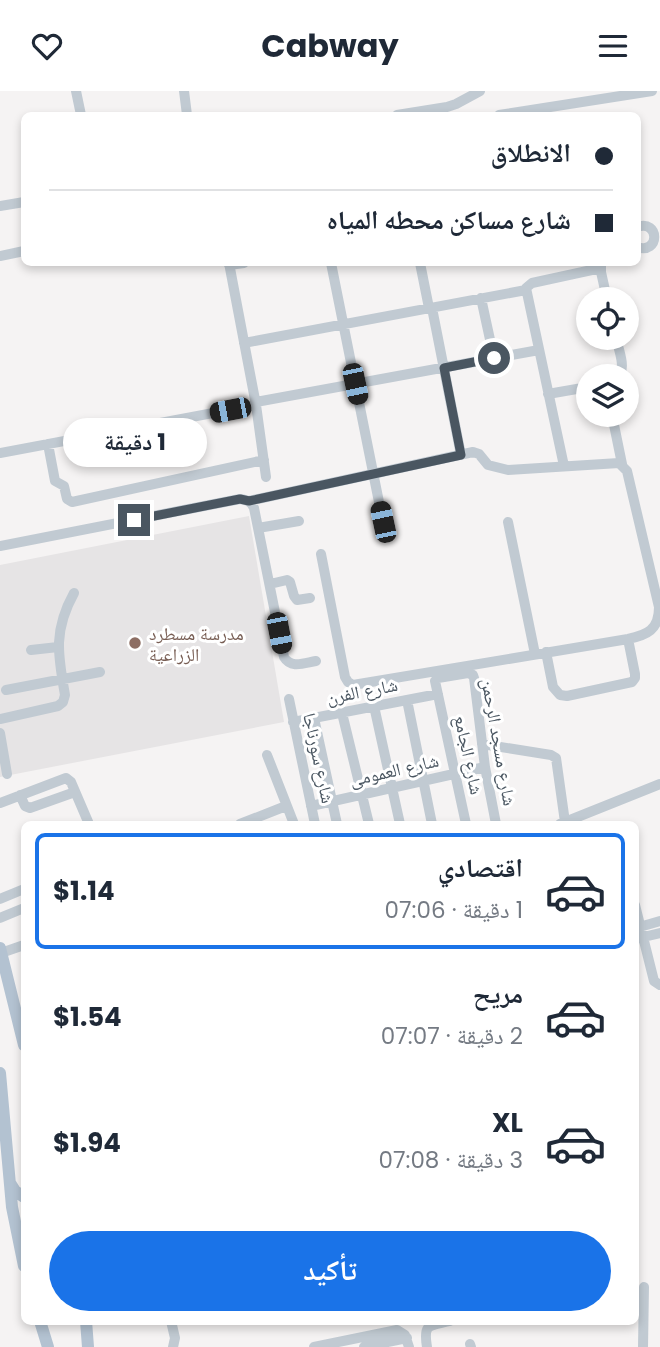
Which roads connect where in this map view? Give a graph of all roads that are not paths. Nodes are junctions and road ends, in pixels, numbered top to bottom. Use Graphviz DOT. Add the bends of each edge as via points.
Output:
graph roads {
  1 [pos="76,91"];
  2 [pos="184,91"];
  3 [pos="652,91"];
  4 [pos="473,92"];
  5 [pos="80,112"];
  6 [pos="187,112"];
  7 [pos="416,112"];
  8 [pos="518,112"];
  9 [pos="21,202"];
  10 [pos="0,206"];
  11 [pos="657,230"];
  12 [pos="641,248"];
  13 [pos="21,252"];
  14 [pos="0,256"];
  15 [pos="229,266"];
  16 [pos="332,266"];
  17 [pos="421,266"];
  18 [pos="597,266"];
  19 [pos="601,266"];
  20 [pos="605,287"];
  21 [pos="526,290"];
  22 [pos="481,298"];
  23 [pos="430,308"];
  24 [pos="343,324"];
  25 [pos="244,343"];
  26 [pos="539,350"];
  27 [pos="494,358"];
  28 [pos="444,368"];
  29 [pos="355,384"];
  30 [pos="576,389"];
  31 [pos="548,394"];
  32 [pos="256,404"];
  33 [pos="614,427"];
  34 [pos="48,444"];
  35 [pos="0,453"];
  36 [pos="461,455"];
  37 [pos="264,460"];
  38 [pos="622,464"];
  39 [pos="564,466"];
  40 [pos="373,474"];
  41 [pos="266,477"];
  42 [pos="249,501"];
  43 [pos="299,521"];
  44 [pos="383,522"];
  45 [pos="509,522"];
  46 [pos="258,528"];
  47 [pos="0,546"];
  48 [pos="321,554"];
  49 [pos="270,584"];
  50 [pos="74,593"];
  51 [pos="310,598"];
  52 [pos="628,639"];
  53 [pos="58,647"];
  54 [pos="31,650"];
  55 [pos="540,653"];
  56 [pos="316,661"];
  57 [pos="100,672"];
  58 [pos="62,679"];
  59 [pos="5,690"];
  60 [pos="438,694"];
  61 [pos="289,699"];
  62 [pos="407,700"];
  63 [pos="374,706"];
  64 [pos="342,713"];
  65 [pos="314,718"];
  66 [pos="0,719"];
  67 [pos="293,722"];
  68 [pos="0,733"];
  69 [pos="482,744"];
  70 [pos="267,755"];
  71 [pos="485,767"];
  72 [pos="7,774"];
  73 [pos="456,774"];
  74 [pos="423,781"];
  75 [pos="660,784"];
  76 [pos="392,788"];
  77 [pos="75,792"];
  78 [pos="20,795"];
  79 [pos="362,795"];
  80 [pos="332,801"];
  81 [pos="0,803"];
  82 [pos="286,806"];
  83 [pos="311,806"];
  84 [pos="590,819"];
  85 [pos="88,821"];
  86 [pos="248,821"];
  87 [pos="293,821"];
  88 [pos="314,821"];
  89 [pos="336,821"];
  90 [pos="368,821"];
  91 [pos="399,821"];
  92 [pos="431,821"];
  93 [pos="465,821"];
  94 [pos="495,821"];
  95 [pos="563,821"];
  96 [pos="21,890"];
  97 [pos="0,899"];
  98 [pos="21,909"];
  99 [pos="0,919"];
  100 [pos="660,921"];
  101 [pos="639,932"];
  102 [pos="639,933"];
  103 [pos="660,933"];
  104 [pos="639,936"];
  105 [pos="21,946"];
  106 [pos="1,951"];
  107 [pos="660,985"];
  108 [pos="21,1022"];
  109 [pos="0,1073"];
  110 [pos="10,1182"];
  111 [pos="21,1195"];
  112 [pos="21,1244"];
  113 [pos="644,1287"];
  114 [pos="41,1325"];
  115 [pos="86,1325"];
  116 [pos="172,1325"];
  117 [pos="434,1325"];
  118 [pos="408,1342"];
  119 [pos="47,1347"];
  120 [pos="88,1347"];
  121 [pos="173,1347"];
  122 [pos="314,1347"];
  123 [pos="364,1347"];
  124 [pos="428,1347"];
  125 [pos="643,1347"];
  1 -- 5 [label="street"];
  2 -- 6 [label="street"];
  3 -- 8 [label="street"];
  4 -- 7 [label="street" via="456,104"];
  9 -- 10 [label="street"];
  11 -- 12 [label="street" via="651,246"];
  13 -- 14 [label="street"];
  15 -- 25 [label="street"];
  16 -- 24 [label="street"];
  17 -- 23 [label="street"];
  18 -- 21 [label="street" via="532,283"];
  19 -- 20 [label="street"];
  21 -- 22 [label="street"];
  21 -- 26 [label="street"];
  22 -- 23 [label="street"];
  22 -- 27 [label="street"];
  23 -- 24 [label="street"];
  23 -- 28 [label="street"];
  24 -- 25 [label="street"];
  24 -- 29 [label="street"];
  25 -- 32 [label="street"];
  26 -- 27 [label="street"];
  26 -- 31 [label="street"];
  27 -- 28 [label="street"];
  28 -- 29 [label="street"];
  28 -- 36 [label="street"];
  29 -- 32 [label="street"];
  29 -- 40 [label="street"];
  30 -- 31 [label="street"];
  31 -- 39 [label="street"];
  32 -- 34 [label="street"];
  32 -- 37 [label="street"];
  33 -- 38 [label="street"];
  34 -- 35 [label="street"];
  34 -- 37 [label="street" via="55,481 63,484 72,502"];
  36 -- 39 [label="street" via="476,453 500,469"];
  36 -- 40 [label="street"];
  37 -- 41 [label="street"];
  38 -- 39 [label="street"];
  38 -- 52 [label="street" via="659,612 650,631"];
  40 -- 42 [label="street"];
  40 -- 44 [label="street"];
  42 -- 46 [label="street"];
  42 -- 47 [label="street" via="240,499"];
  43 -- 46 [label="street"];
  45 -- 55 [label="street"];
  46 -- 49 [label="street"];
  48 -- 55 [label="street" via="350,684"];
  49 -- 51 [label="street" via="287,580 297,600"];
  49 -- 56 [label="street" via="285,661 295,665"];
  50 -- 53 [label="street" via="62,619"];
  52 -- 55 [label="street"];
  52 -- 55 [label="street" via="636,676 632,682 566,696 553,687"];
  53 -- 54 [label="street"];
  53 -- 58 [label="street"];
  57 -- 58 [label="street"];
  58 -- 59 [label="street"];
  58 -- 66 [label="street" via="64,699 58,706"];
  60 -- 62 [label="street, شارع الفرن"];
  60 -- 69 [label="street, شارع مسجد الرحمن" via="436,679 473,675"];
  60 -- 73 [label="street, شارع الجامع"];
  61 -- 67 [label="street, شارع سورناجا"];
  62 -- 63 [label="street, شارع الفرن"];
  62 -- 74 [label="street"];
  63 -- 64 [label="street, شارع الفرن"];
  63 -- 76 [label="street"];
  64 -- 65 [label="street, شارع الفرن"];
  64 -- 79 [label="street"];
  65 -- 67 [label="street, شارع الفرن"];
  65 -- 80 [label="street"];
  67 -- 83 [label="street, شارع سورناجا"];
  68 -- 72 [label="street"];
  69 -- 71 [label="street, شارع مسجد الرحمن"];
  69 -- 95 [label="street" via="556,758"];
  70 -- 82 [label="street"];
  71 -- 73 [label="street, شارع العمومى"];
  71 -- 94 [label="street, شارع مسجد الرحمن"];
  73 -- 74 [label="street, شارع العمومى"];
  73 -- 93 [label="street, شارع الجامع"];
  74 -- 76 [label="street, شارع العمومى"];
  74 -- 92 [label="street"];
  75 -- 84 [label="street"];
  76 -- 79 [label="street, شارع العمومى"];
  76 -- 91 [label="street"];
  77 -- 78 [label="street" via="30,808 24,806"];
  77 -- 78 [label="street" via="66,778"];
  77 -- 85 [label="street"];
  78 -- 81 [label="street"];
  79 -- 80 [label="street, شارع العمومى"];
  79 -- 90 [label="street"];
  80 -- 83 [label="street, شارع العمومى"];
  80 -- 89 [label="street"];
  82 -- 86 [label="street"];
  82 -- 87 [label="street"];
  83 -- 88 [label="street, شارع سورناجا"];
  96 -- 97 [label="street"];
  98 -- 99 [label="street"];
  100 -- 101 [label="street"];
  102 -- 103 [label="street"];
  104 -- 107 [label="street" via="654,981"];
  105 -- 106 [label="street"];
  106 -- 108 [label="main road"];
  109 -- 110 [label="main road"];
  110 -- 111 [label="main road"];
  110 -- 112 [label="main road"];
  113 -- 125 [label="street"];
  114 -- 119 [label="main road"];
  115 -- 120 [label="main road"];
  116 -- 121 [label="street"];
  117 -- 124 [label="street" via="426,1329"];
  118 -- 122 [label="street" via="402,1332 394,1331"];
  118 -- 123 [label="street"];
}
